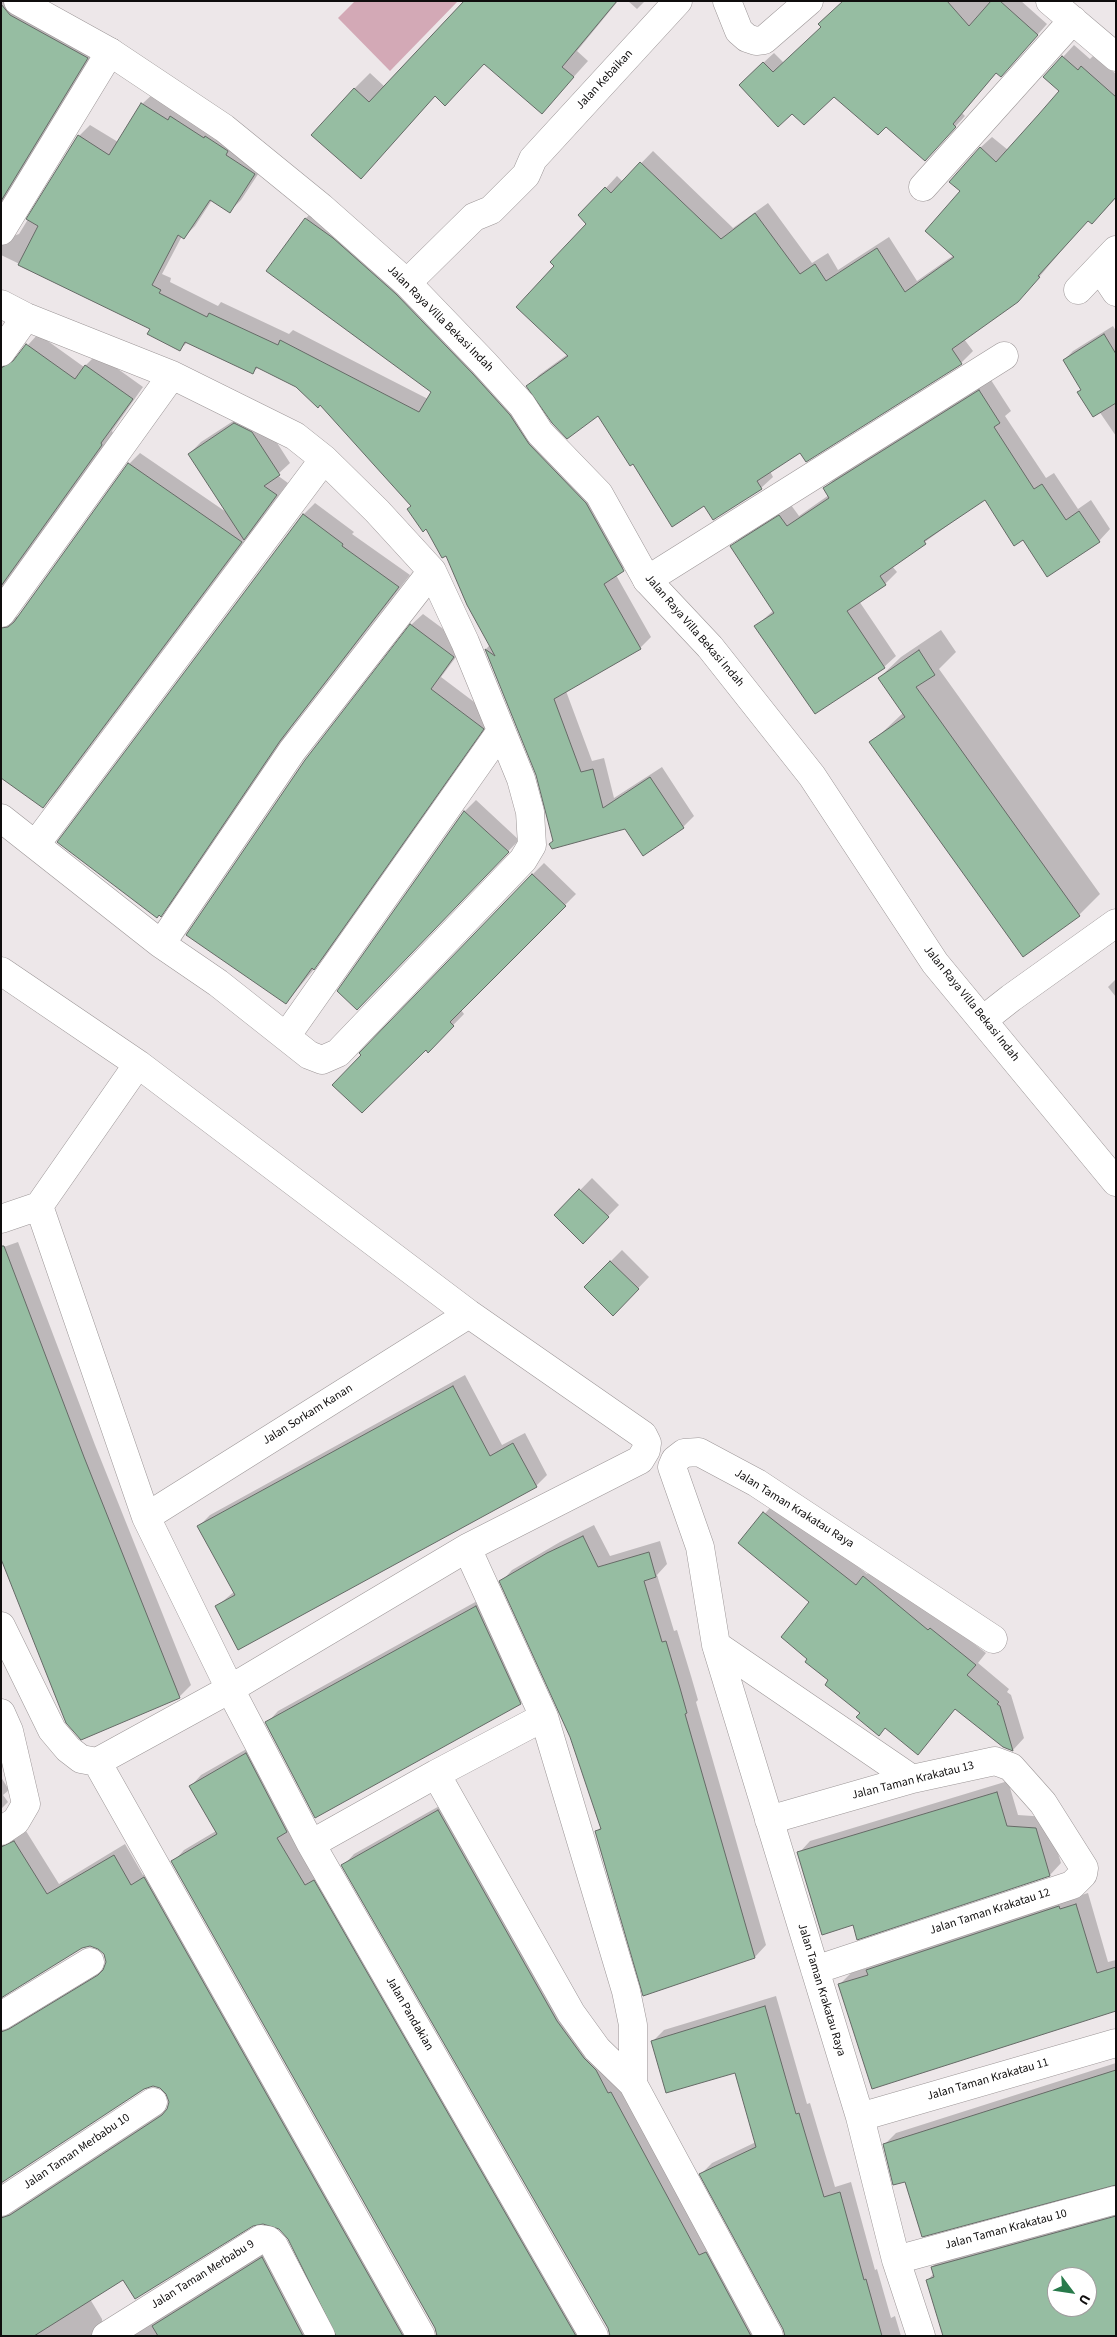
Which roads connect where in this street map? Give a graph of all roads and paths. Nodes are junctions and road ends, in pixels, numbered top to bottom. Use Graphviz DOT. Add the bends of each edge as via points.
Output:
graph roads {
  1 [pos="18,1"];
  2 [pos="678,1"];
  3 [pos="727,1"];
  4 [pos="809,1"];
  5 [pos="1050,1"];
  6 [pos="1073,20"];
  7 [pos="110,52"];
  8 [pos="1116,57"];
  9 [pos="923,187"];
  10 [pos="1,231"];
  11 [pos="1108,259"];
  12 [pos="407,283"];
  13 [pos="1078,290"];
  14 [pos="1116,292"];
  15 [pos="1,304"];
  16 [pos="26,317"];
  17 [pos="1,352"];
  18 [pos="1004,356"];
  19 [pos="172,375"];
  20 [pos="324,459"];
  21 [pos="432,571"];
  22 [pos="647,580"];
  23 [pos="1,613"];
  24 [pos="501,731"];
  25 [pos="1,818"];
  26 [pos="36,844"];
  27 [pos="1116,923"];
  28 [pos="161,944"];
  29 [pos="1,971"];
  30 [pos="984,1020"];
  31 [pos="287,1035"];
  32 [pos="138,1064"];
  33 [pos="1116,1182"];
  34 [pos="39,1206"];
  35 [pos="1,1219"];
  36 [pos="469,1314"];
  37 [pos="146,1517"];
  38 [pos="466,1548"];
  39 [pos="1,1626"];
  40 [pos="993,1639"];
  41 [pos="716,1645"];
  42 [pos="230,1689"];
  43 [pos="544,1717"];
  44 [pos="5,1722"];
  45 [pos="98,1762"];
  46 [pos="436,1774"];
  47 [pos="912,1779"];
  48 [pos="1043,1803"];
  49 [pos="769,1820"];
  50 [pos="1,1831"];
  51 [pos="311,1844"];
  52 [pos="90,1962"];
  53 [pos="814,1970"];
  54 [pos="1,2016"];
  55 [pos="1116,2043"];
  56 [pos="633,2084"];
  57 [pos="153,2102"];
  58 [pos="860,2117"];
  59 [pos="1116,2200"];
  60 [pos="1,2202"];
  61 [pos="896,2260"];
  62 [pos="106,2336"];
  63 [pos="321,2336"];
  64 [pos="421,2336"];
  65 [pos="594,2336"];
  66 [pos="769,2336"];
  67 [pos="921,2336"];
  1 -- 7 [label="street, Jalan Raya Villa Bekasi Indah"];
  2 -- 12 [label="street, Jalan Kebaikan" via="533,159 526,176 491,210 474,217"];
  3 -- 4 [label="street" via="739,31 756,41 764,40"];
  5 -- 6 [label="street"];
  6 -- 8 [label="street"];
  6 -- 9 [label="street"];
  7 -- 10 [label="street"];
  7 -- 12 [label="street, Jalan Raya Villa Bekasi Indah" via="224,128"];
  11 -- 13 [label="street"];
  11 -- 14 [label="street"];
  12 -- 22 [label="street, Jalan Raya Villa Bekasi Indah" via="484,363 522,405 540,433 599,494"];
  15 -- 16 [label="street"];
  16 -- 17 [label="street"];
  16 -- 19 [label="street"];
  18 -- 22 [label="street"];
  19 -- 20 [label="street" via="295,436"];
  19 -- 23 [label="street"];
  20 -- 21 [label="street"];
  20 -- 26 [label="street"];
  21 -- 24 [label="street"];
  21 -- 28 [label="street" via="292,751"];
  22 -- 30 [label="street, Jalan Raya Villa Bekasi Indah" via="710,647 812,776 936,963"];
  24 -- 31 [label="street"];
  24 -- 31 [label="street" via="521,779 530,812 532,845 523,860 338,1053 329,1059 316,1058"];
  25 -- 26 [label="street"];
  26 -- 28 [label="street"];
  27 -- 30 [label="street"];
  28 -- 31 [label="street" via="218,982"];
  29 -- 32 [label="street"];
  30 -- 33 [label="street, Jalan Raya Villa Bekasi Indah"];
  32 -- 34 [label="street"];
  32 -- 36 [label="street"];
  34 -- 35 [label="street"];
  34 -- 37 [label="street, Jalan Pandakian"];
  36 -- 37 [label="street, Jalan Sorkam Kanan"];
  36 -- 38 [label="street" via="643,1435 647,1442 640,1460"];
  37 -- 42 [label="street, Jalan Pandakian"];
  38 -- 42 [label="street"];
  38 -- 43 [label="street"];
  39 -- 45 [label="street" via="52,1730 68,1749 82,1759"];
  40 -- 41 [label="street, Jalan Taman Krakatau Raya" via="757,1482 692,1451 678,1458 672,1467 700,1547"];
  41 -- 47 [label="street"];
  41 -- 49 [label="street, Jalan Taman Krakatau Raya"];
  42 -- 45 [label="street"];
  42 -- 51 [label="street, Jalan Pandakian"];
  43 -- 46 [label="street"];
  43 -- 56 [label="street" via="626,1991 633,2025"];
  44 -- 50 [label="street" via="26,1804 16,1821"];
  45 -- 64 [label="street"];
  46 -- 51 [label="street"];
  46 -- 56 [label="street" via="571,2014 597,2050"];
  47 -- 48 [label="street, Jalan Taman Krakatau 13" via="995,1761 1010,1767"];
  47 -- 49 [label="street, Jalan Taman Krakatau 13"];
  48 -- 53 [label="street, Jalan Taman Krakatau 12" via="1081,1860 1084,1868 1078,1881"];
  49 -- 53 [label="street, Jalan Taman Krakatau Raya"];
  51 -- 65 [label="street, Jalan Pandakian"];
  52 -- 54 [label="street"];
  53 -- 58 [label="street, Jalan Taman Krakatau Raya"];
  55 -- 58 [label="street, Jalan Taman Krakatau 11"];
  56 -- 66 [label="street"];
  57 -- 60 [label="street, Jalan Taman Merbabu 10"];
  58 -- 61 [label="street, Jalan Taman Krakatau Raya"];
  59 -- 61 [label="street, Jalan Taman Krakatau 10"];
  61 -- 67 [label="street, Jalan Taman Krakatau Raya"];
  62 -- 63 [label="street, Jalan Taman Merbabu 9" via="261,2239 274,2246"];
}
